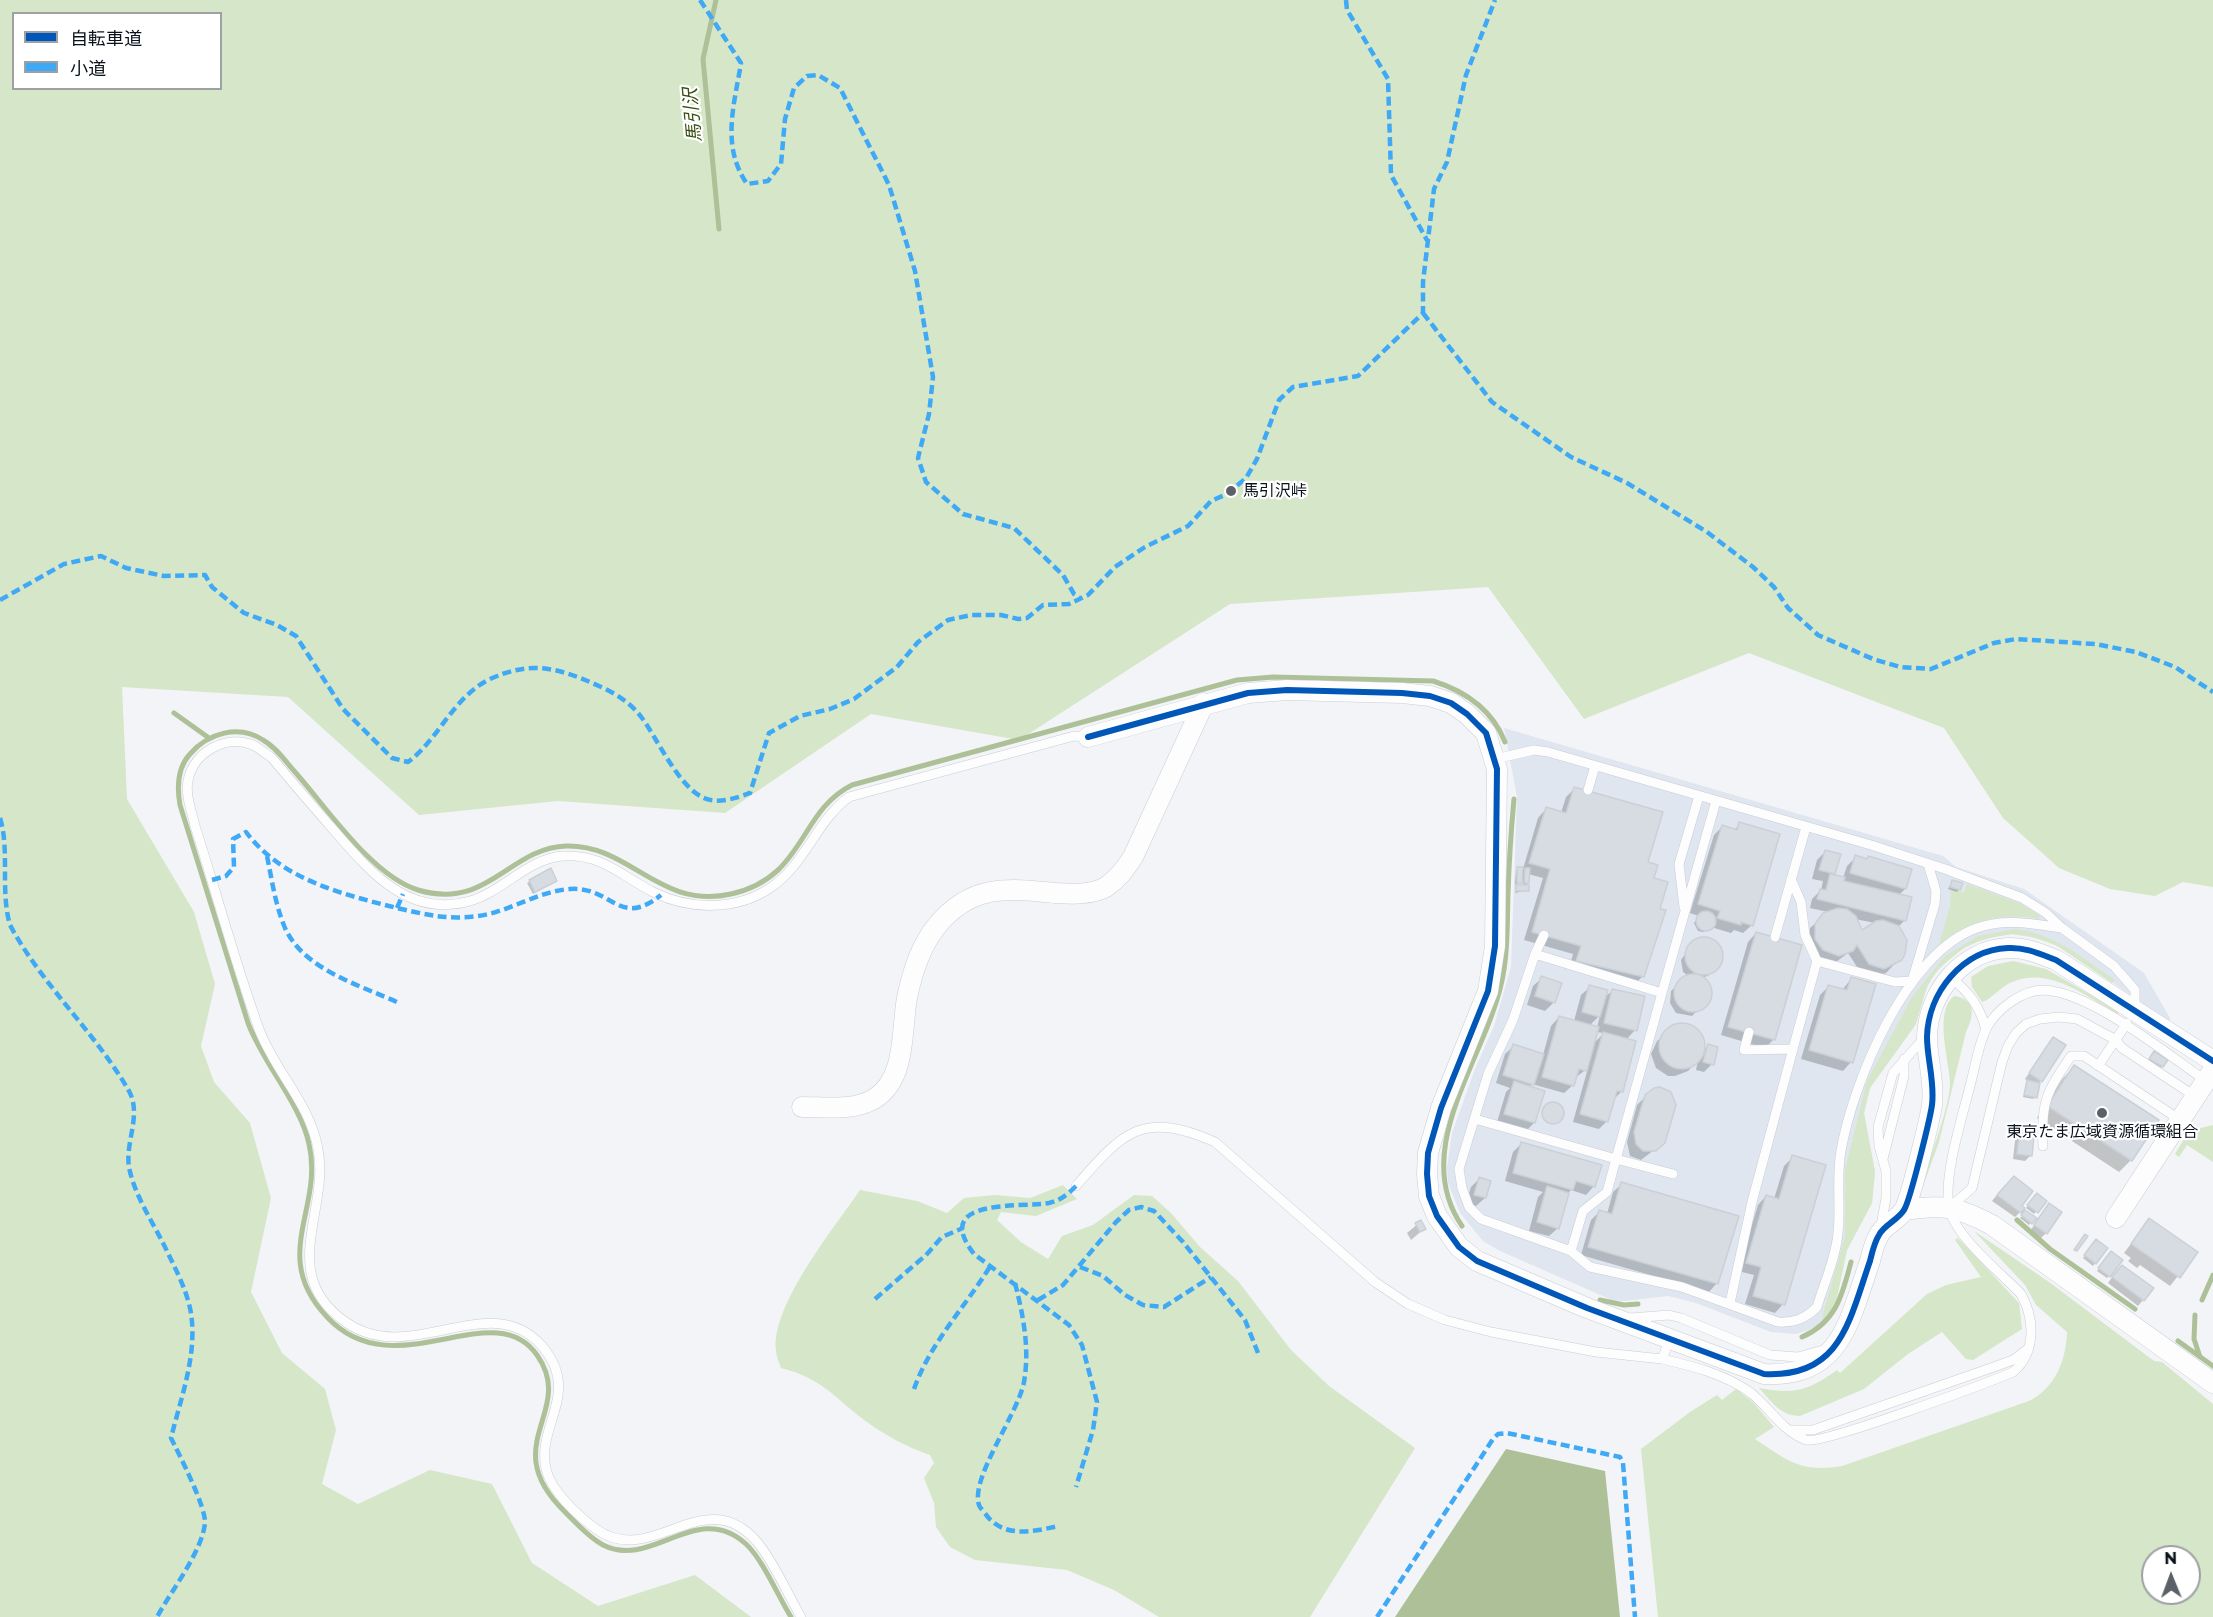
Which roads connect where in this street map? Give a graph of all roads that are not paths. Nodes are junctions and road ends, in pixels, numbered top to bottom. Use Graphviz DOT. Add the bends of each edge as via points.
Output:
graph roads {
  1 [pos="1204,703"];
  2 [pos="1088,737"];
  3 [pos="1495,759"];
  4 [pos="1595,766"];
  5 [pos="1588,790"];
  6 [pos="1699,796"];
  7 [pos="1716,801"];
  8 [pos="1806,827"];
  9 [pos="1928,864"];
  10 [pos="1791,879"];
  11 [pos="1684,912"];
  12 [pos="2062,928"];
  13 [pos="1544,935"];
  14 [pos="1775,937"];
  15 [pos="1535,954"];
  16 [pos="1817,961"];
  17 [pos="1950,977"];
  18 [pos="1912,981"];
  19 [pos="1662,993"];
  20 [pos="2132,1023"];
  21 [pos="1986,1030"];
  22 [pos="1749,1032"];
  23 [pos="1927,1035"];
  24 [pos="2119,1044"];
  25 [pos="1793,1049"];
  26 [pos="2213,1061"];
  27 [pos="2098,1066"];
  28 [pos="2199,1084"];
  29 [pos="802,1107"];
  30 [pos="1474,1119"];
  31 [pos="2180,1120"];
  32 [pos="2043,1146"];
  33 [pos="1616,1158"];
  34 [pos="1673,1174"];
  35 [pos="1076,1186"];
  36 [pos="1949,1208"];
  37 [pos="1905,1210"];
  38 [pos="2116,1218"];
  39 [pos="1879,1234"];
  40 [pos="1571,1251"];
  41 [pos="1730,1303"];
  42 [pos="1619,1320"];
  43 [pos="1670,1339"];
  44 [pos="1834,1346"];
  45 [pos="1662,1359"];
  46 [pos="2213,1383"];
  47 [pos="801,1617"];
  1 -- 2 [label="street"];
  1 -- 3 [label="street" via="1248,693 1287,690 1430,696 1467,714 1486,734"];
  1 -- 29 [label="street" via="1133,857 1121,874 1105,887 1089,893 1008,888 987,891 951,911 924,945 914,967 899,1060 890,1082 875,1098 856,1106"];
  2 -- 47 [label="lane" via="1074,736 849,797 835,807 800,862 784,877 769,889 725,905 676,901 597,859 579,856 542,861 468,901 431,903 403,894 373,875 272,758 253,745 218,744 195,764 188,780 195,826 260,1033 311,1120 318,1146 320,1182 308,1260 327,1305 348,1324 388,1339 481,1323 509,1324 531,1335 554,1364 558,1384 559,1398 545,1455 546,1469 560,1494 592,1527 611,1539 643,1540 714,1519 739,1527 758,1543"];
  3 -- 4 [label="lane" via="1534,750"];
  3 -- 42 [label="street" via="1499,791 1493,968 1479,1017 1434,1130 1427,1174 1429,1196 1449,1234 1477,1261"];
  4 -- 5 [label="lane"];
  4 -- 6 [label="lane"];
  6 -- 7 [label="lane"];
  6 -- 11 [label="lane" via="1680,864"];
  7 -- 8 [label="lane"];
  7 -- 11 [label="lane"];
  8 -- 9 [label="lane"];
  8 -- 10 [label="lane"];
  9 -- 12 [label="lane" via="2022,898"];
  9 -- 18 [label="lane" via="1936,891 1935,904"];
  10 -- 14 [label="lane"];
  10 -- 16 [label="lane" via="1801,902 1805,935"];
  11 -- 19 [label="lane"];
  12 -- 18 [label="lane" via="2010,922 1975,928 1938,952"];
  12 -- 20 [label="lane" via="2114,966 2135,990"];
  13 -- 15 [label="lane"];
  15 -- 19 [label="lane"];
  15 -- 30 [label="lane"];
  16 -- 18 [label="lane" via="1895,982"];
  16 -- 25 [label="lane"];
  17 -- 20 [label="street" via="1985,952 2007,948 2030,950 2056,960"];
  17 -- 21 [label="lane" via="1971,996"];
  17 -- 23 [label="street" via="1938,993"];
  18 -- 41 [label="lane" via="1863,1070 1841,1149 1837,1183 1839,1234 1817,1307 1809,1316 1787,1323"];
  19 -- 33 [label="lane"];
  20 -- 21 [label="lane" via="2068,995 2045,990 2030,992 2011,1002"];
  20 -- 24 [label="lane"];
  20 -- 26 [label="street"];
  20 -- 28 [label="lane" via="2184,1066"];
  21 -- 36 [label="lane" via="1951,1163"];
  22 -- 25 [label="lane" via="1744,1050"];
  23 -- 37 [label="street" via="1932,1104"];
  23 -- 39 [label="lane" via="1893,1073 1878,1127 1886,1198"];
  24 -- 27 [label="lane"];
  24 -- 28 [label="lane"];
  24 -- 36 [label="lane" via="2091,1024 2059,1017 2026,1024 2016,1033 2002,1062 1972,1188"];
  25 -- 41 [label="lane"];
  27 -- 31 [label="lane"];
  27 -- 32 [label="lane" via="2084,1056 2071,1056 2047,1091 2042,1115"];
  28 -- 31 [label="street"];
  30 -- 33 [label="lane"];
  30 -- 40 [label="lane" via="1460,1169 1469,1207 1481,1219"];
  31 -- 38 [label="street"];
  33 -- 34 [label="lane"];
  33 -- 40 [label="lane" via="1607,1192 1583,1211"];
  35 -- 45 [label="lane" via="1115,1142 1134,1132 1185,1129 1215,1142 1375,1282 1408,1304 1445,1320 1491,1332 1596,1352"];
  36 -- 37 [label="street" via="1932,1205"];
  36 -- 45 [label="lane" via="1961,1233 2021,1294 2030,1316 2029,1348 2013,1359 1813,1430 1789,1430 1740,1386 1696,1367"];
  36 -- 46 [label="street" via="1962,1210 2023,1244"];
  37 -- 39 [label="street"];
  39 -- 44 [label="street" via="1852,1316"];
  40 -- 41 [label="lane" via="1590,1267 1682,1287"];
  42 -- 43 [label="street"];
  42 -- 44 [label="lane" via="1669,1315 1785,1358"];
  43 -- 44 [label="street" via="1764,1374 1804,1370 1818,1363"];
  43 -- 45 [label="lane"];
}
